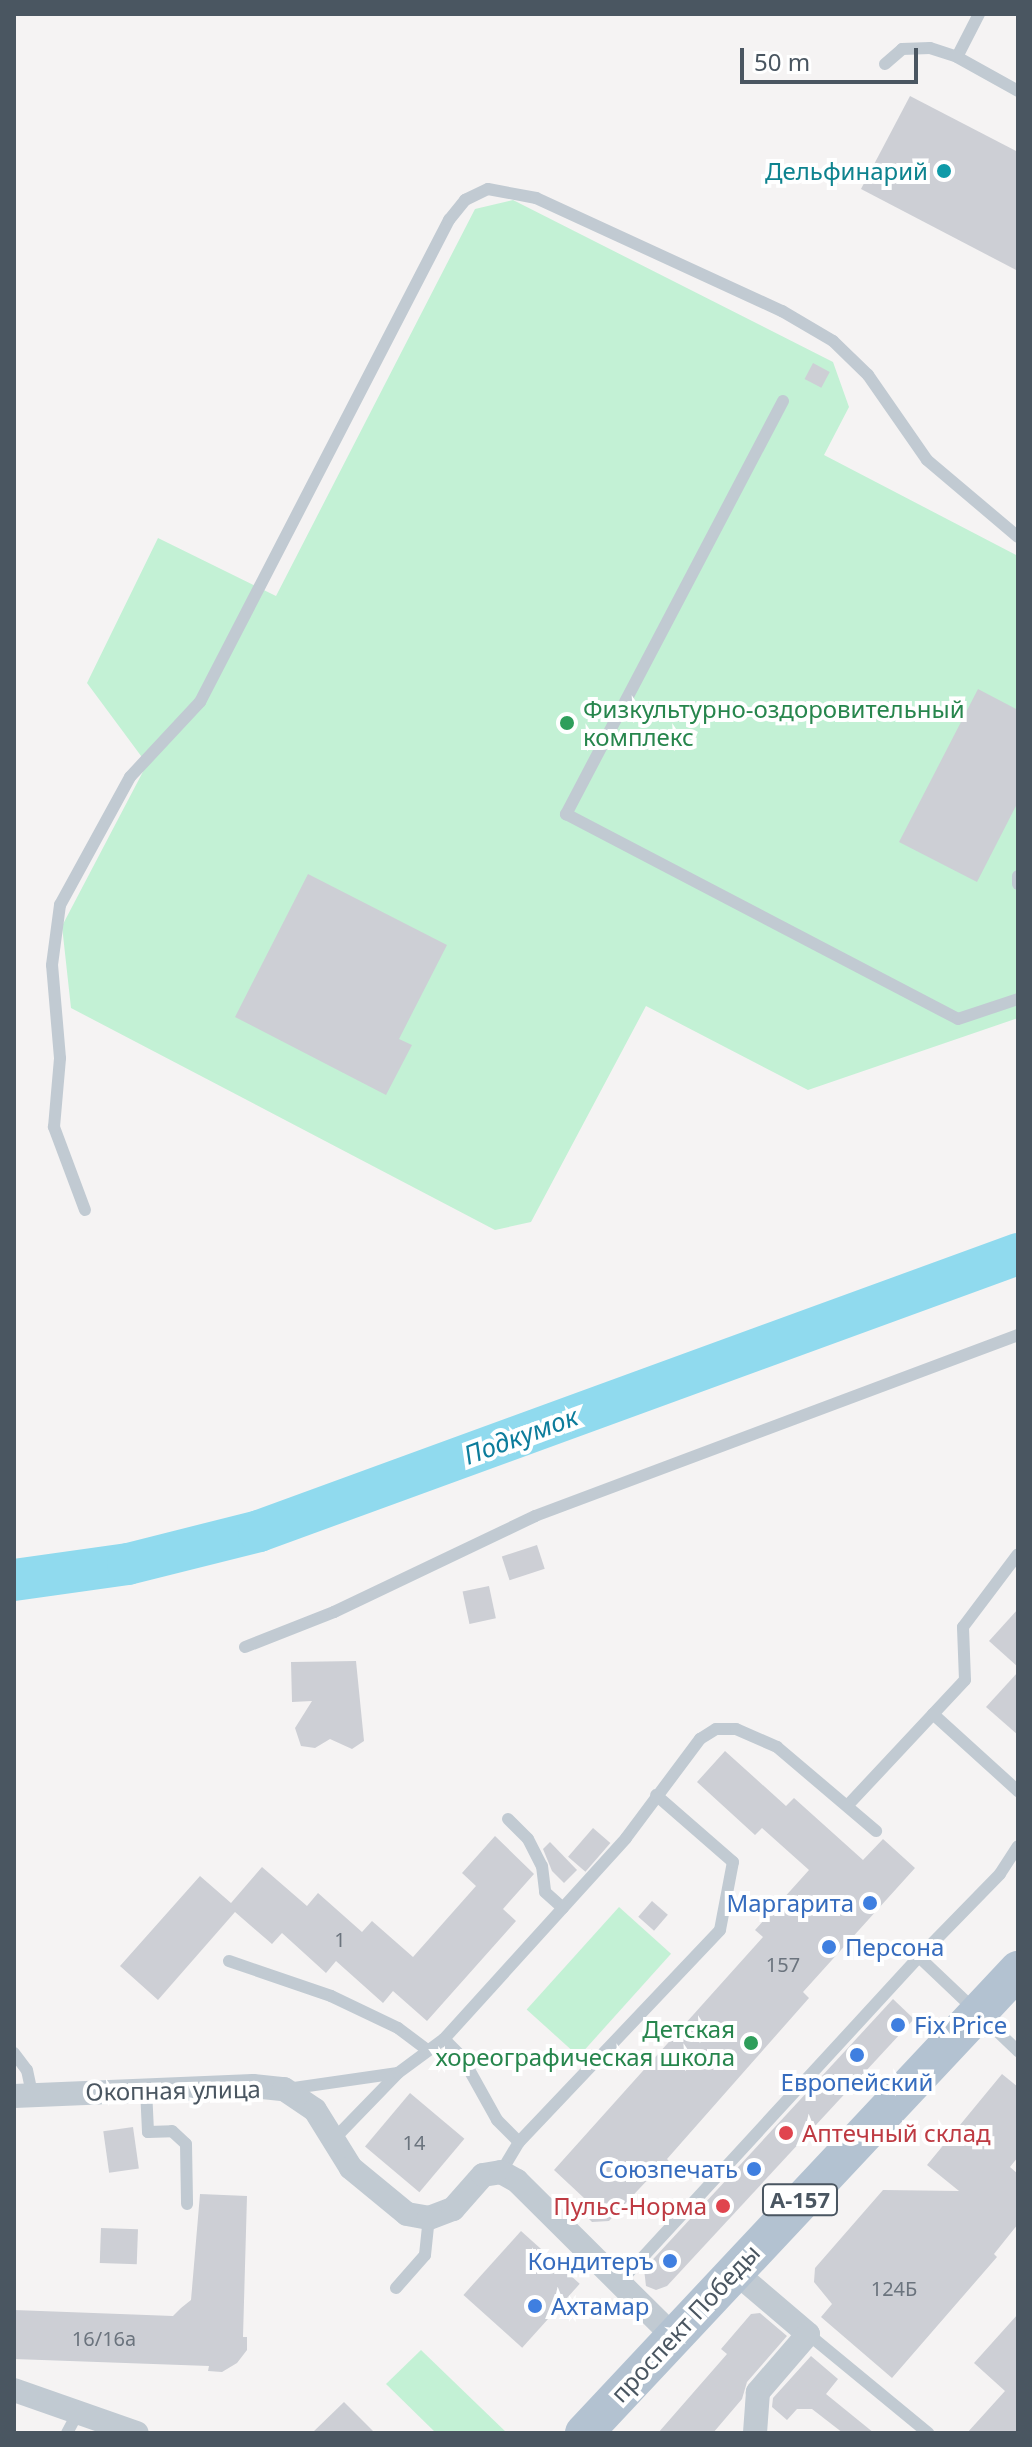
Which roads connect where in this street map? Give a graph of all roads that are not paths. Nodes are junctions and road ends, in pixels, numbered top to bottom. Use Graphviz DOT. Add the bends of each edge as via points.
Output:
graph roads {
  1 [pos="979,14"];
  2 [pos="957,57"];
  3 [pos="885,64"];
  4 [pos="1018,91"];
  5 [pos="783,401"];
  6 [pos="1018,537"];
  7 [pos="1018,876"];
  8 [pos="1018,884"];
  9 [pos="1018,999"];
  10 [pos="85,1210"];
  11 [pos="1018,1335"];
  12 [pos="1018,1554"];
  13 [pos="245,1647"];
  14 [pos="933,1714"];
  15 [pos="1018,1791"];
  16 [pos="656,1795"];
  17 [pos="848,1805"];
  18 [pos="508,1819"];
  19 [pos="876,1831"];
  20 [pos="1018,1846"];
  21 [pos="563,1908"];
  22 [pos="919,1957"];
  23 [pos="229,1961"];
  24 [pos="1018,1970"];
  25 [pos="977,2013"];
  26 [pos="444,2039"];
  27 [pos="426,2049"];
  28 [pos="1018,2051"];
  29 [pos="14,2053"];
  30 [pos="398,2073"];
  31 [pos="146,2089"];
  32 [pos="284,2089"];
  33 [pos="23,2095"];
  34 [pos="336,2137"];
  35 [pos="519,2142"];
  36 [pos="501,2172"];
  37 [pos="187,2204"];
  38 [pos="429,2218"];
  39 [pos="734,2271"];
  40 [pos="619,2283"];
  41 [pos="396,2288"];
  42 [pos="808,2334"];
  43 [pos="672,2335"];
  44 [pos="14,2390"];
  45 [pos="72,2423"];
  46 [pos="137,2433"];
  47 [pos="584,2433"];
  48 [pos="755,2433"];
  49 [pos="928,2433"];
  1 -- 2 [label="lane"];
  2 -- 3 [label="lane" via="930,48 902,49"];
  2 -- 4 [label="lane"];
  5 -- 9 [label="lane" via="566,814 958,1019"];
  6 -- 10 [label="lane" via="963,496 927,460 868,375 833,341 782,311 536,198 488,189 465,200 449,220 200,702 130,777 60,905 52,965 60,1058 54,1127"];
  7 -- 8 [label="lane"];
  11 -- 13 [label="lane" via="535,1516 334,1612"];
  12 -- 14 [label="lane" via="968,1616 965,1680"];
  14 -- 15 [label="lane"];
  14 -- 17 [label="lane"];
  16 -- 17 [label="lane" via="700,1739 716,1729 736,1729 777,1747"];
  16 -- 21 [label="lane" via="626,1838"];
  16 -- 35 [label="lane" via="733,1862 720,1930"];
  17 -- 19 [label="lane"];
  18 -- 21 [label="lane" via="528,1839 542,1866 545,1892"];
  20 -- 22 [label="lane" via="1000,1874"];
  21 -- 26 [label="lane"];
  22 -- 25 [label="lane"];
  22 -- 40 [label="lane"];
  23 -- 27 [label="lane" via="331,1996 398,2028"];
  24 -- 25 [label="main road, проспект Победы / А-157"];
  25 -- 28 [label="lane"];
  25 -- 39 [label="main road, проспект Победы / А-157"];
  26 -- 27 [label="lane"];
  26 -- 35 [label="lane" via="462,2057 497,2120"];
  27 -- 30 [label="lane"];
  29 -- 33 [label="lane" via="27,2070"];
  30 -- 32 [label="lane"];
  30 -- 34 [label="lane"];
  31 -- 32 [label="street, Окопная улица"];
  31 -- 33 [label="street, Окопная улица"];
  31 -- 37 [label="lane" via="148,2132 172,2131 186,2144"];
  32 -- 34 [label="street, Окопная улица" via="315,2110"];
  34 -- 38 [label="street, Окопная улица" via="351,2168 375,2192 407,2214"];
  35 -- 36 [label="lane"];
  36 -- 38 [label="street" via="483,2175 453,2209"];
  36 -- 40 [label="street" via="517,2181"];
  38 -- 41 [label="lane" via="425,2255"];
  39 -- 42 [label="street"];
  39 -- 43 [label="main road, проспект Победы / А-157"];
  40 -- 43 [label="street"];
  42 -- 48 [label="street" via="758,2392"];
  42 -- 49 [label="lane"];
  43 -- 47 [label="main road, проспект Победы / А-157"];
  44 -- 45 [label="street"];
  45 -- 46 [label="street"];
}
